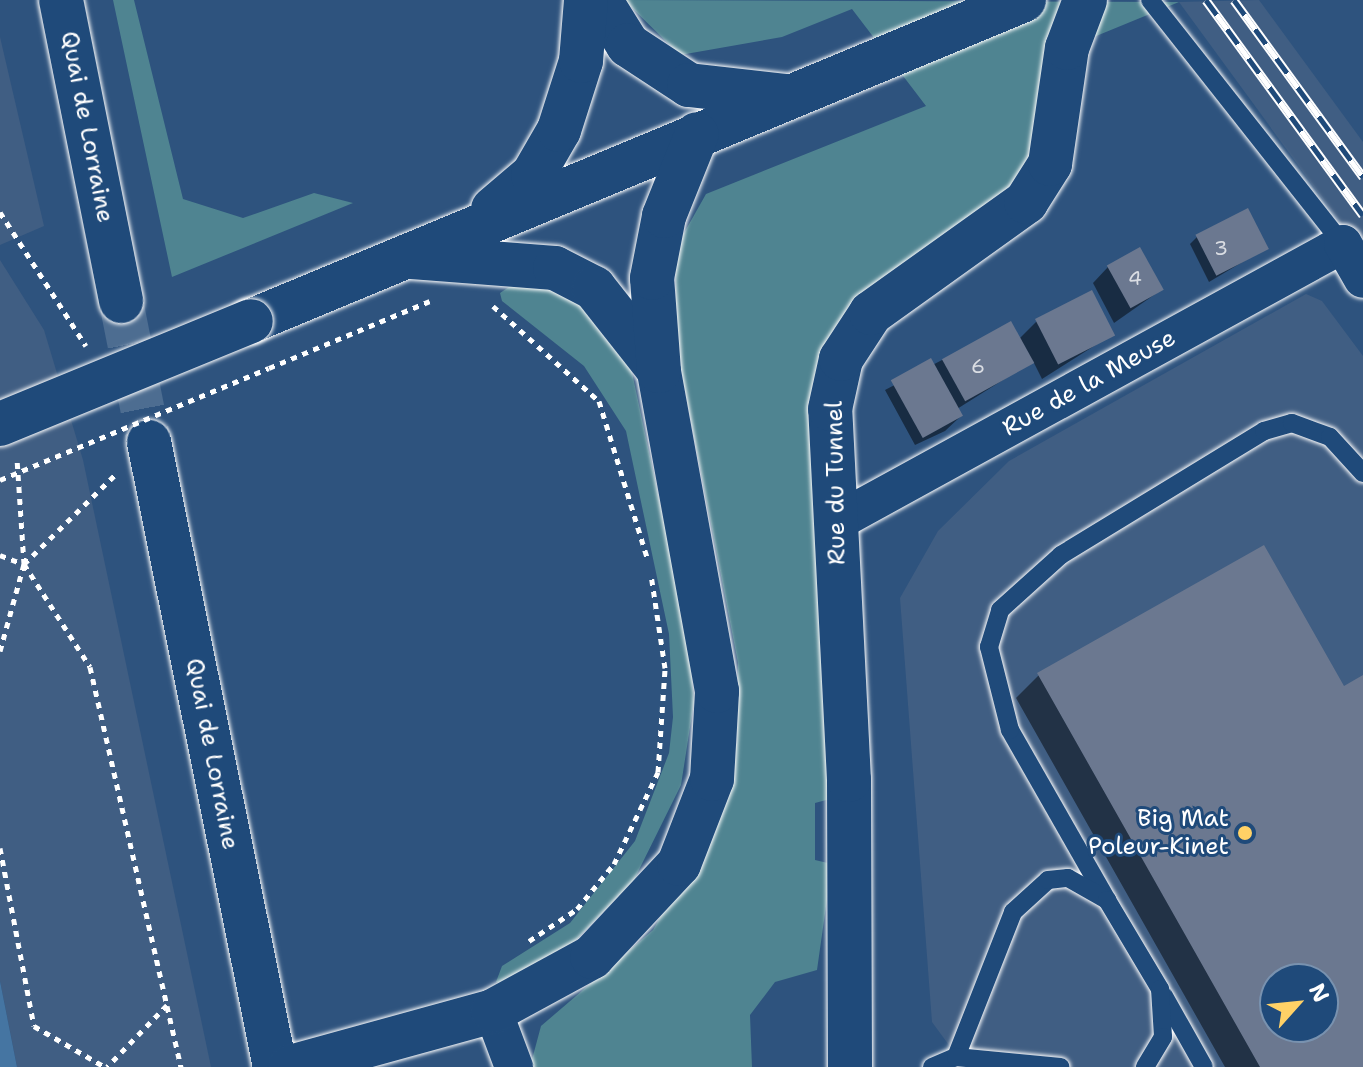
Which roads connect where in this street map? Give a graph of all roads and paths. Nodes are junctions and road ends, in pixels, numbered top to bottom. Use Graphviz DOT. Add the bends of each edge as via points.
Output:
graph roads {
  1 [pos="61,0"];
  2 [pos="586,0"];
  3 [pos="600,0"];
  4 [pos="1024,0"];
  5 [pos="1085,0"];
  6 [pos="1150,0"];
  7 [pos="793,97"];
  8 [pos="697,134"];
  9 [pos="470,229"];
  10 [pos="1343,244"];
  11 [pos="408,256"];
  12 [pos="1363,279"];
  13 [pos="478,294"];
  14 [pos="444,295"];
  15 [pos="121,301"];
  16 [pos="659,371"];
  17 [pos="9,439"];
  18 [pos="149,442"];
  19 [pos="1363,473"];
  20 [pos="0,480"];
  21 [pos="836,522"];
  22 [pos="0,555"];
  23 [pos="24,564"];
  24 [pos="0,651"];
  25 [pos="0,848"];
  26 [pos="1107,900"];
  27 [pos="524,944"];
  28 [pos="1160,989"];
  29 [pos="167,1005"];
  30 [pos="493,1011"];
  31 [pos="956,1057"];
  32 [pos="106,1067"];
  33 [pos="181,1067"];
  34 [pos="275,1067"];
  35 [pos="290,1067"];
  36 [pos="514,1067"];
  37 [pos="850,1067"];
  38 [pos="932,1067"];
  39 [pos="1061,1067"];
  40 [pos="1145,1067"];
  41 [pos="1204,1067"];
  1 -- 15 [label="main road, Quai de Lorraine"];
  2 -- 9 [label="main road" via="581,61 559,130 533,175"];
  3 -- 7 [label="main road" via="628,45 689,85"];
  4 -- 7 [label="main road"];
  5 -- 21 [label="main road, Rue du Tunnel" via="1067,48 1050,164 1026,202 871,313 841,359 830,409"];
  6 -- 10 [label="lane"];
  7 -- 8 [label="main road"];
  8 -- 9 [label="main road"];
  8 -- 16 [label="main road" via="664,216 652,278"];
  9 -- 11 [label="main road"];
  10 -- 12 [label="street"];
  10 -- 21 [label="street, Rue de la Meuse"];
  11 -- 16 [label="main road" via="555,268 603,297"];
  11 -- 17 [label="main road, bridge" via="251,321"];
  13 -- 27 [label="path" via="550,350 599,401 632,491 665,668 667,718 643,817 577,909"];
  14 -- 20 [label="path, bridge"];
  16 -- 30 [label="main road" via="717,691 712,779 679,864 592,957"];
  17 -- 23 [label="path"];
  18 -- 34 [label="main road, Quai de Lorraine"];
  19 -- 26 [label="lane" via="1330,437 1292,423 1264,431 1061,555 1000,610 989,647 1010,730"];
  21 -- 37 [label="main road, Rue du Tunnel" via="849,780"];
  22 -- 23 [label="path"];
  23 -- 24 [label="path"];
  23 -- 29 [label="path" via="90,667"];
  25 -- 32 [label="path" via="34,1026"];
  26 -- 28 [label="lane"];
  26 -- 31 [label="lane" via="1068,878 1030,891 1013,912"];
  28 -- 40 [label="lane" via="1163,1037"];
  28 -- 41 [label="lane"];
  29 -- 32 [label="path"];
  29 -- 33 [label="path"];
  30 -- 35 [label="main road"];
  30 -- 36 [label="street"];
  31 -- 38 [label="lane"];
  31 -- 39 [label="lane"];
}
